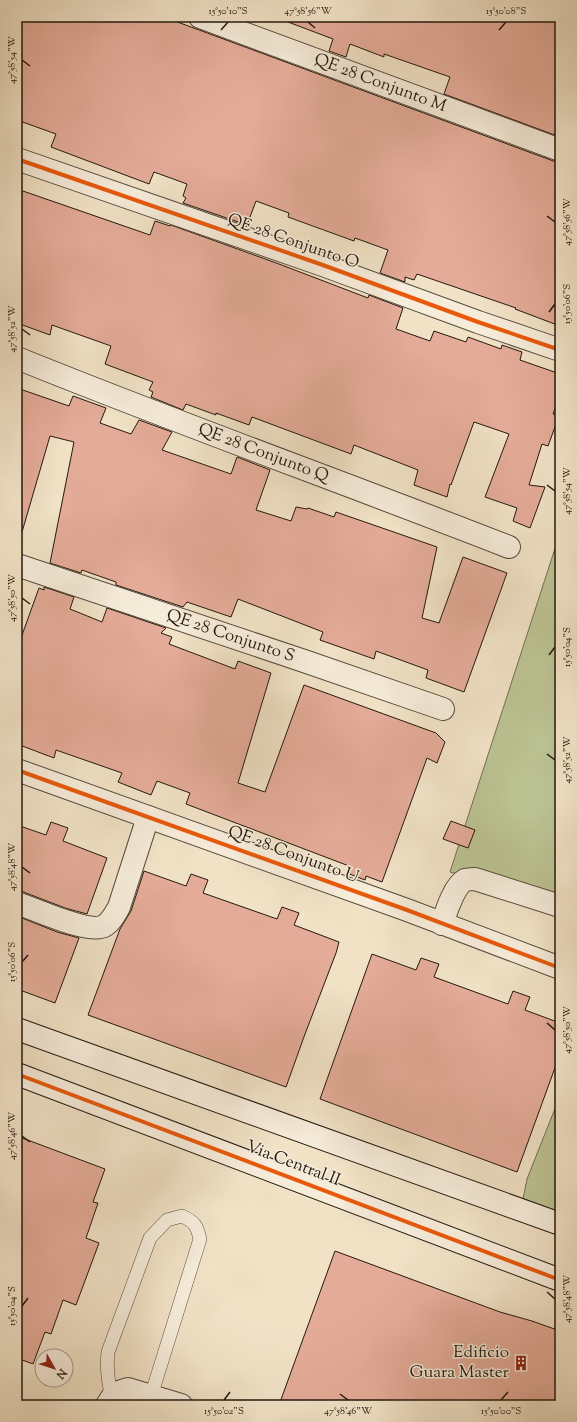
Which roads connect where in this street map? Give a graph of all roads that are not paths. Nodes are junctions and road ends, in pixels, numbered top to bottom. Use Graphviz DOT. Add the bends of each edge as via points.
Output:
graph roads {
  1 [pos="200,17"];
  2 [pos="560,150"];
  3 [pos="17,159"];
  4 [pos="560,350"];
  5 [pos="17,358"];
  6 [pos="509,547"];
  7 [pos="17,565"];
  8 [pos="443,710"];
  9 [pos="17,770"];
  10 [pos="148,817"];
  11 [pos="17,903"];
  12 [pos="560,906"];
  13 [pos="442,924"];
  14 [pos="560,968"];
  15 [pos="17,1029"];
  16 [pos="17,1074"];
  17 [pos="560,1224"];
  18 [pos="560,1280"];
  19 [pos="151,1396"];
  20 [pos="109,1401"];
  21 [pos="181,1405"];
  1 -- 2 [label="street, QE 28 Conjunto M"];
  3 -- 4 [label="street, QE 28 Conjunto O"];
  5 -- 6 [label="street, QE 28 Conjunto Q" via="133,405"];
  7 -- 8 [label="street, QE 28 Conjunto S"];
  9 -- 10 [label="street, QE 28 Conjunto U"];
  10 -- 11 [label="street" via="119,907 103,927 86,928"];
  10 -- 13 [label="street, QE 28 Conjunto U"];
  12 -- 13 [label="street" via="475,879 465,880 454,894"];
  13 -- 14 [label="street, QE 28 Conjunto U"];
  15 -- 17 [label="street, Via Central II"];
  16 -- 18 [label="street, Via Central II"];
  19 -- 20 [label="street" via="128,1389 119,1392"];
  19 -- 20 [label="lane" via="200,1239 192,1220 182,1216 167,1220 150,1238 108,1352 106,1367"];
  19 -- 21 [label="street"];
}
